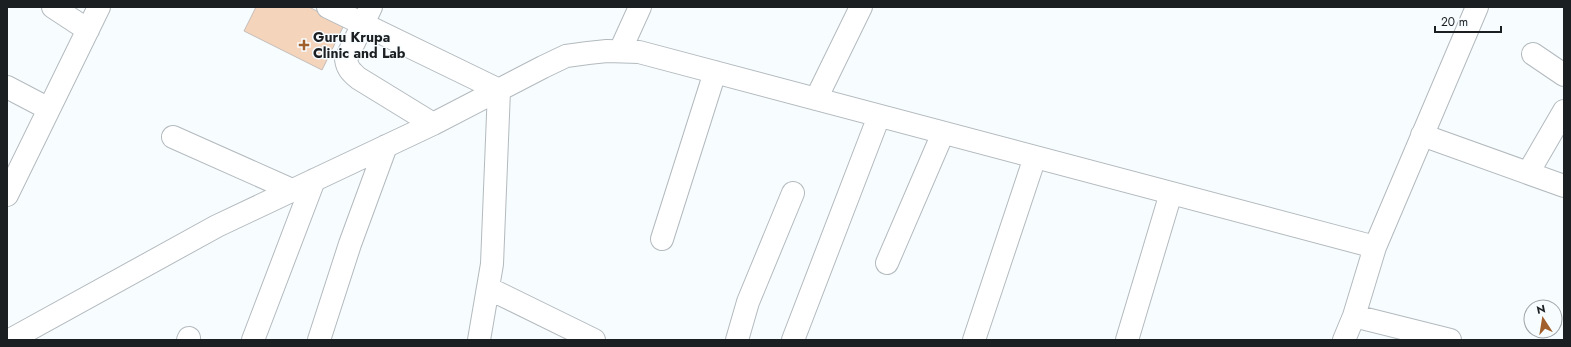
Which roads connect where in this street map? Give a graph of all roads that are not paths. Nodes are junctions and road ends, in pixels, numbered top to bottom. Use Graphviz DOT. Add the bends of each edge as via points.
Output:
graph roads {
  1 [pos="53,7"];
  2 [pos="100,7"];
  3 [pos="328,7"];
  4 [pos="640,7"];
  5 [pos="861,7"];
  6 [pos="1477,7"];
  7 [pos="367,15"];
  8 [pos="88,30"];
  9 [pos="620,51"];
  10 [pos="1533,54"];
  11 [pos="715,72"];
  12 [pos="1564,75"];
  13 [pos="7,87"];
  14 [pos="499,90"];
  15 [pos="816,99"];
  16 [pos="50,109"];
  17 [pos="1564,111"];
  18 [pos="879,116"];
  19 [pos="433,124"];
  20 [pos="943,133"];
  21 [pos="1422,135"];
  22 [pos="173,137"];
  23 [pos="386,146"];
  24 [pos="1035,157"];
  25 [pos="1528,173"];
  26 [pos="314,180"];
  27 [pos="1564,186"];
  28 [pos="292,190"];
  29 [pos="793,193"];
  30 [pos="1171,193"];
  31 [pos="7,195"];
  32 [pos="662,240"];
  33 [pos="1375,247"];
  34 [pos="887,263"];
  35 [pos="488,288"];
  36 [pos="1354,316"];
  37 [pos="10,340"];
  38 [pos="253,340"];
  39 [pos="319,340"];
  40 [pos="479,340"];
  41 [pos="594,340"];
  42 [pos="737,340"];
  43 [pos="793,340"];
  44 [pos="974,340"];
  45 [pos="1128,340"];
  46 [pos="1344,340"];
  47 [pos="1450,340"];
  1 -- 8 [label="street"];
  2 -- 8 [label="street"];
  3 -- 7 [label="street"];
  4 -- 9 [label="street"];
  5 -- 15 [label="street"];
  6 -- 21 [label="street"];
  7 -- 14 [label="street"];
  7 -- 19 [label="street" via="346,59 346,66 358,78"];
  8 -- 16 [label="street"];
  9 -- 11 [label="street" via="639,52"];
  9 -- 14 [label="street" via="566,56"];
  10 -- 12 [label="street"];
  11 -- 15 [label="street"];
  11 -- 32 [label="street"];
  13 -- 16 [label="street"];
  14 -- 19 [label="street"];
  14 -- 35 [label="street" via="492,264"];
  15 -- 18 [label="street"];
  16 -- 31 [label="street"];
  17 -- 25 [label="street"];
  18 -- 20 [label="street"];
  18 -- 43 [label="street"];
  19 -- 23 [label="street"];
  20 -- 24 [label="street"];
  20 -- 34 [label="street"];
  21 -- 25 [label="street"];
  21 -- 33 [label="street"];
  22 -- 28 [label="street"];
  23 -- 26 [label="street"];
  23 -- 39 [label="street" via="350,244"];
  24 -- 30 [label="street"];
  24 -- 44 [label="street"];
  25 -- 27 [label="street"];
  26 -- 28 [label="street"];
  26 -- 38 [label="street"];
  28 -- 37 [label="street" via="217,226"];
  29 -- 42 [label="street" via="748,302"];
  30 -- 33 [label="street"];
  30 -- 45 [label="street"];
  33 -- 36 [label="street"];
  35 -- 40 [label="street"];
  35 -- 41 [label="street"];
  36 -- 46 [label="street"];
  36 -- 47 [label="street"];
}
